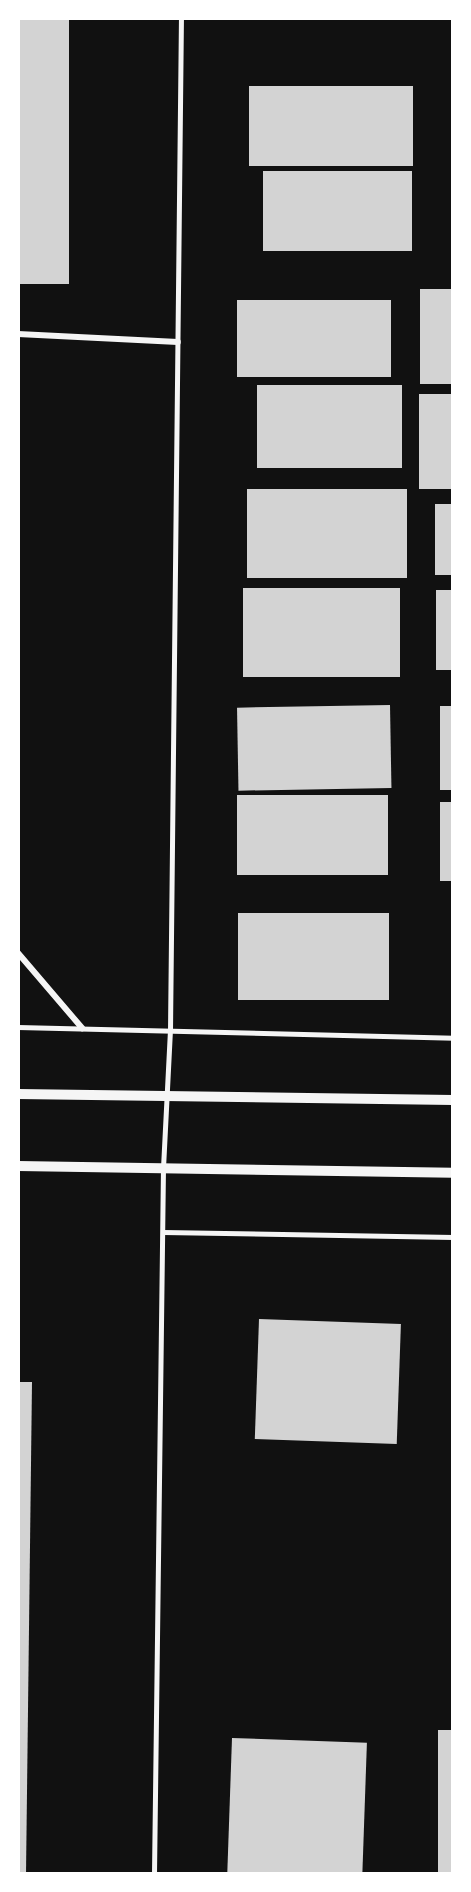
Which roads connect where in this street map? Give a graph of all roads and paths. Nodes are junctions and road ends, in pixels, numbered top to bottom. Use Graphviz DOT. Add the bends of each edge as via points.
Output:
graph roads {
  1 [pos="181,18"];
  2 [pos="18,334"];
  3 [pos="178,342"];
  4 [pos="18,953"];
  5 [pos="18,1027"];
  6 [pos="82,1028"];
  7 [pos="171,1031"];
  8 [pos="453,1038"];
  9 [pos="18,1094"];
  10 [pos="167,1097"];
  11 [pos="453,1100"];
  12 [pos="18,1166"];
  13 [pos="163,1168"];
  14 [pos="453,1173"];
  15 [pos="163,1232"];
  16 [pos="453,1237"];
  17 [pos="154,1874"];
  1 -- 3 [label="lane"];
  2 -- 3 [label="street"];
  3 -- 7 [label="lane"];
  4 -- 6 [label="street"];
  5 -- 6 [label="lane"];
  6 -- 7 [label="lane"];
  7 -- 8 [label="lane"];
  7 -- 10 [label="lane"];
  9 -- 10 [label="street"];
  10 -- 11 [label="street"];
  10 -- 13 [label="lane"];
  12 -- 13 [label="street"];
  13 -- 14 [label="street"];
  13 -- 15 [label="lane"];
  15 -- 16 [label="lane"];
  15 -- 17 [label="lane"];
}
